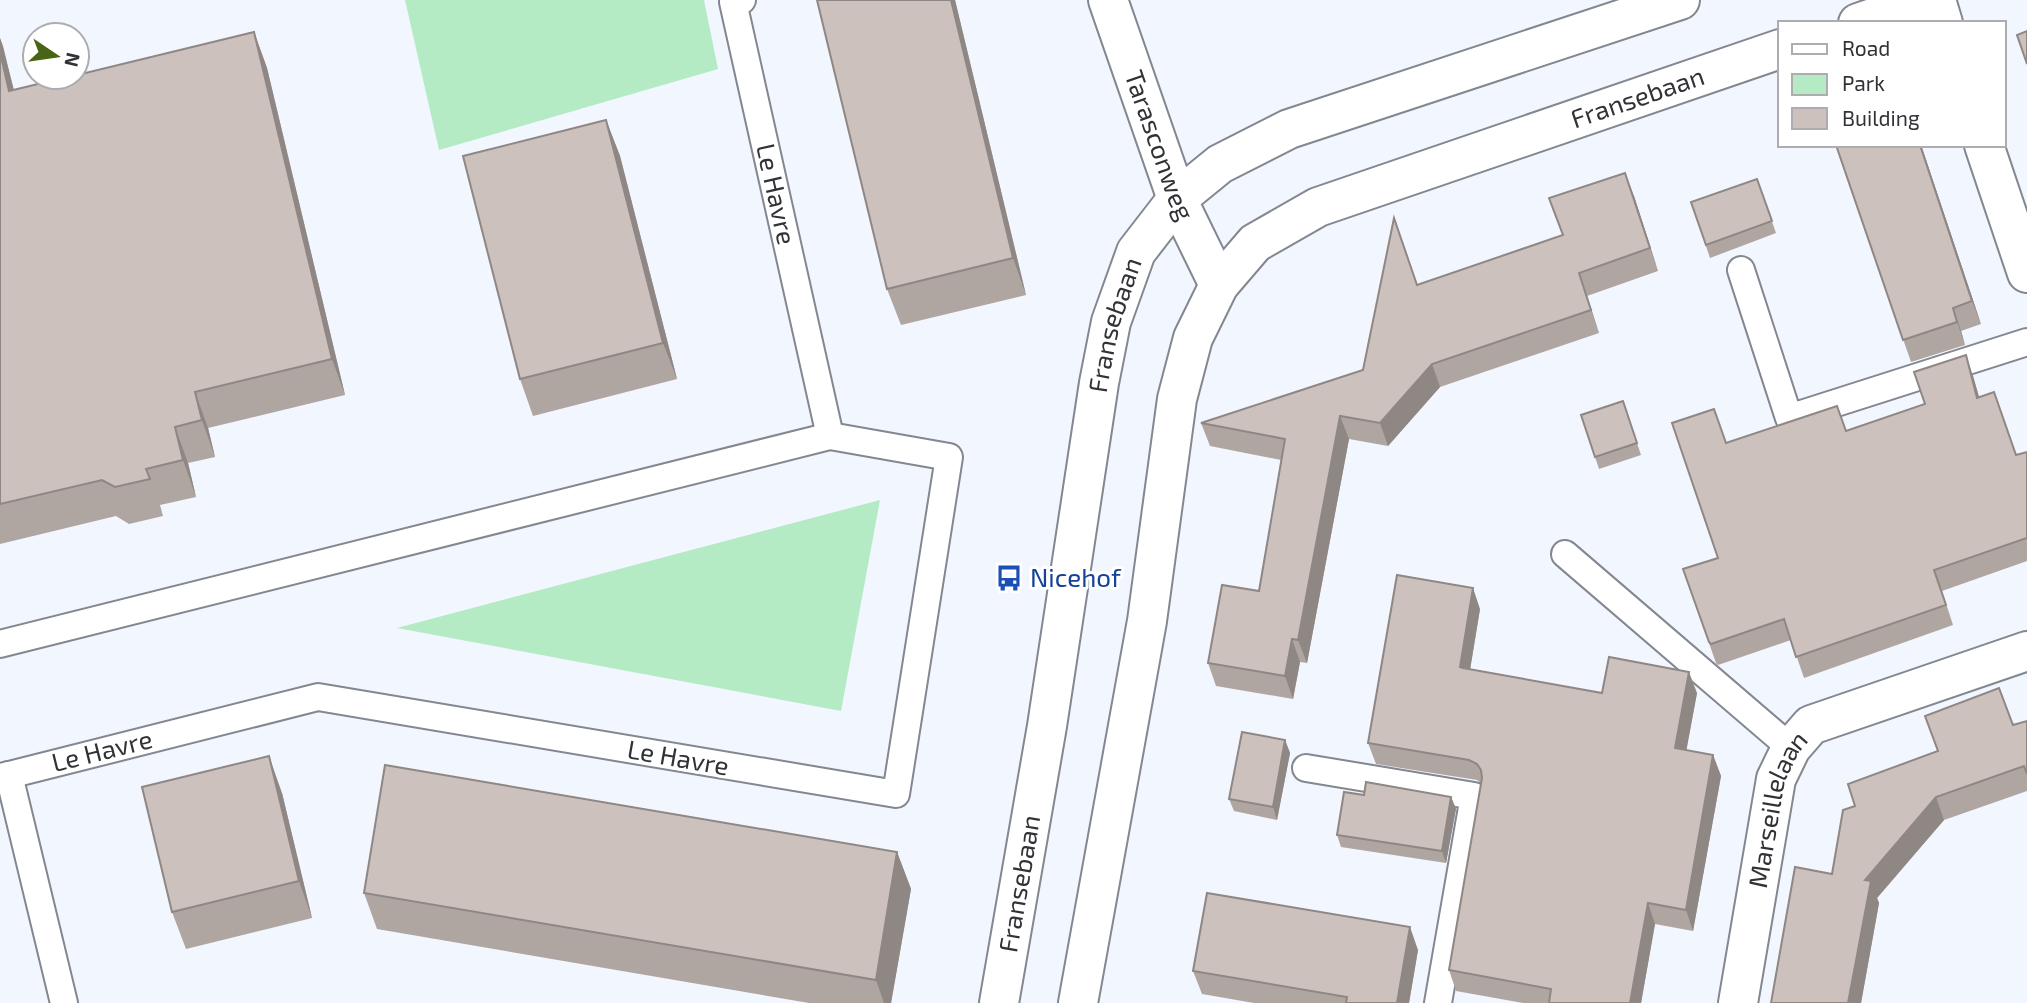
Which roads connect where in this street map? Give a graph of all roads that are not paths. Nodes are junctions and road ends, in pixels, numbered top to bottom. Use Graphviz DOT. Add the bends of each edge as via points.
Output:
graph roads {
  1 [pos="742,0"];
  2 [pos="1108,0"];
  3 [pos="1680,0"];
  4 [pos="1925,0"];
  5 [pos="1936,0"];
  6 [pos="1864,21"];
  7 [pos="1942,21"];
  8 [pos="1778,50"];
  9 [pos="1985,147"];
  10 [pos="1177,199"];
  11 [pos="1741,270"];
  12 [pos="2027,273"];
  13 [pos="1219,285"];
  14 [pos="2027,342"];
  15 [pos="830,436"];
  16 [pos="1565,554"];
  17 [pos="0,644"];
  18 [pos="2027,651"];
  19 [pos="1791,748"];
  20 [pos="1306,768"];
  21 [pos="4,776"];
  22 [pos="64,1003"];
  23 [pos="999,1003"];
  24 [pos="1078,1003"];
  25 [pos="1438,1003"];
  26 [pos="1738,1003"];
  1 -- 15 [label="lane, Le Havre" via="733,2"];
  2 -- 10 [label="street, Tarasconweg"];
  3 -- 10 [label="street, Fransebaan" via="1289,130 1220,164"];
  4 -- 6 [label="street"];
  5 -- 7 [label="street"];
  8 -- 13 [label="street, Fransebaan" via="1318,207 1255,243"];
  9 -- 12 [label="street"];
  10 -- 13 [label="street, Tarasconweg"];
  10 -- 23 [label="street, Fransebaan" via="1136,251 1111,322"];
  11 -- 14 [label="lane" via="1789,418"];
  13 -- 24 [label="street, Fransebaan" via="1193,338 1177,399 1147,621"];
  15 -- 17 [label="lane, Le Havre"];
  15 -- 21 [label="lane, Le Havre" via="949,457 896,794 318,697"];
  16 -- 19 [label="lane"];
  18 -- 19 [label="street, Marseillelaan" via="1811,725"];
  19 -- 26 [label="street, Marseillelaan" via="1776,779"];
  20 -- 25 [label="lane" via="1474,796"];
  21 -- 22 [label="lane, Le Havre"];
}
